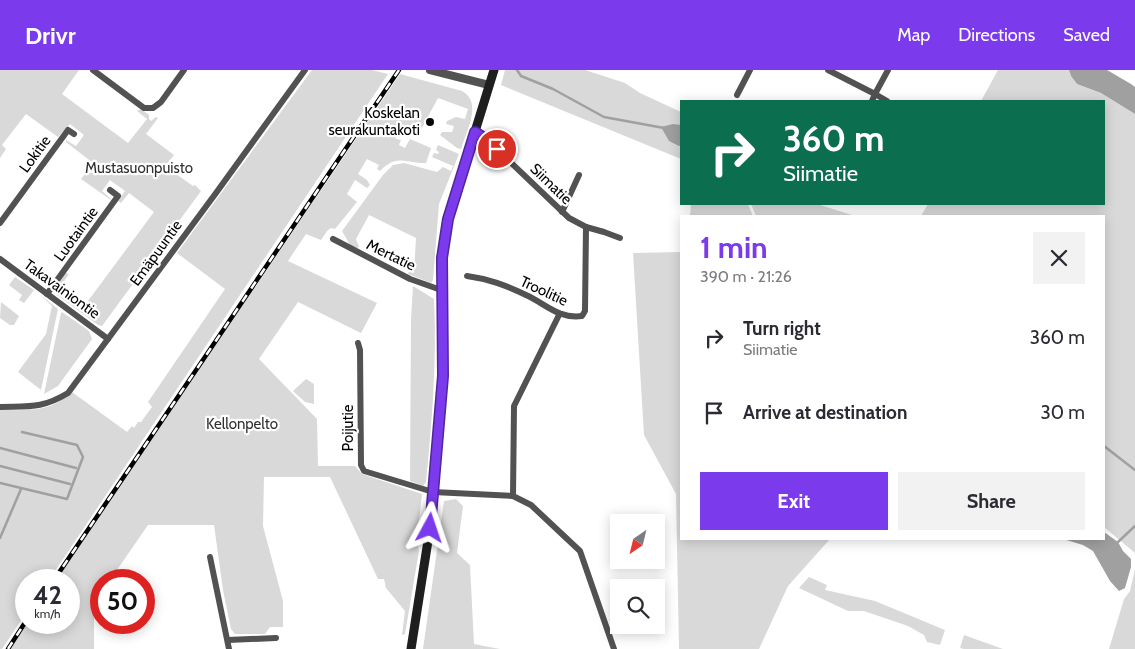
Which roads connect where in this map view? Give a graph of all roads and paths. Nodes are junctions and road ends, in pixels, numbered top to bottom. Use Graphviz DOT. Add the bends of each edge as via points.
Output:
graph roads {
  1 [pos="93,70"];
  2 [pos="184,70"];
  3 [pos="304,70"];
  4 [pos="430,70"];
  5 [pos="494,70"];
  6 [pos="750,70"];
  7 [pos="828,70"];
  8 [pos="888,70"];
  9 [pos="489,85"];
  10 [pos="875,94"];
  11 [pos="737,95"];
  12 [pos="872,100"];
  13 [pos="885,100"];
  14 [pos="475,132"];
  15 [pos="74,134"];
  16 [pos="579,175"];
  17 [pos="110,190"];
  18 [pos="562,212"];
  19 [pos="0,223"];
  20 [pos="586,227"];
  21 [pos="620,238"];
  22 [pos="332,239"];
  23 [pos="0,259"];
  24 [pos="467,276"];
  25 [pos="441,290"];
  26 [pos="48,294"];
  27 [pos="559,314"];
  28 [pos="108,339"];
  29 [pos="358,343"];
  30 [pos="0,406"];
  31 [pos="433,492"];
  32 [pos="514,496"];
  33 [pos="210,557"];
  34 [pos="276,638"];
  35 [pos="228,640"];
  36 [pos="229,649"];
  37 [pos="411,649"];
  38 [pos="614,649"];
  1 -- 2 [label="street" via="144,108 153,108"];
  3 -- 28 [label="street, Emäpuuntie"];
  4 -- 9 [label="street"];
  5 -- 9 [label="main road"];
  6 -- 11 [label="street"];
  7 -- 10 [label="street"];
  8 -- 10 [label="street"];
  9 -- 14 [label="main road"];
  10 -- 12 [label="street"];
  10 -- 13 [label="street"];
  14 -- 18 [label="street, Siimatie"];
  14 -- 25 [label="main road" via="448,219"];
  15 -- 19 [label="street, Lokitie" via="68,130"];
  16 -- 18 [label="street"];
  17 -- 26 [label="street, Luotaintie" via="118,196"];
  18 -- 20 [label="street, Siimatie"];
  20 -- 21 [label="street, Siimatie"];
  20 -- 27 [label="street, Troolitie" via="586,311 582,316"];
  22 -- 25 [label="street, Mertatie" via="402,276"];
  23 -- 26 [label="street, Takavainiontie"];
  24 -- 27 [label="street, Troolitie" via="486,279"];
  25 -- 31 [label="main road" via="443,376"];
  26 -- 28 [label="street, Takavainiontie"];
  27 -- 32 [label="street" via="514,406"];
  28 -- 30 [label="street, Emäpuuntie" via="68,393 40,406"];
  29 -- 31 [label="street, Poijutie" via="362,468 367,473"];
  31 -- 32 [label="street"];
  31 -- 37 [label="main road"];
  32 -- 38 [label="street" via="531,505 580,551"];
  33 -- 35 [label="street"];
  34 -- 35 [label="street"];
  35 -- 36 [label="street"];
}
